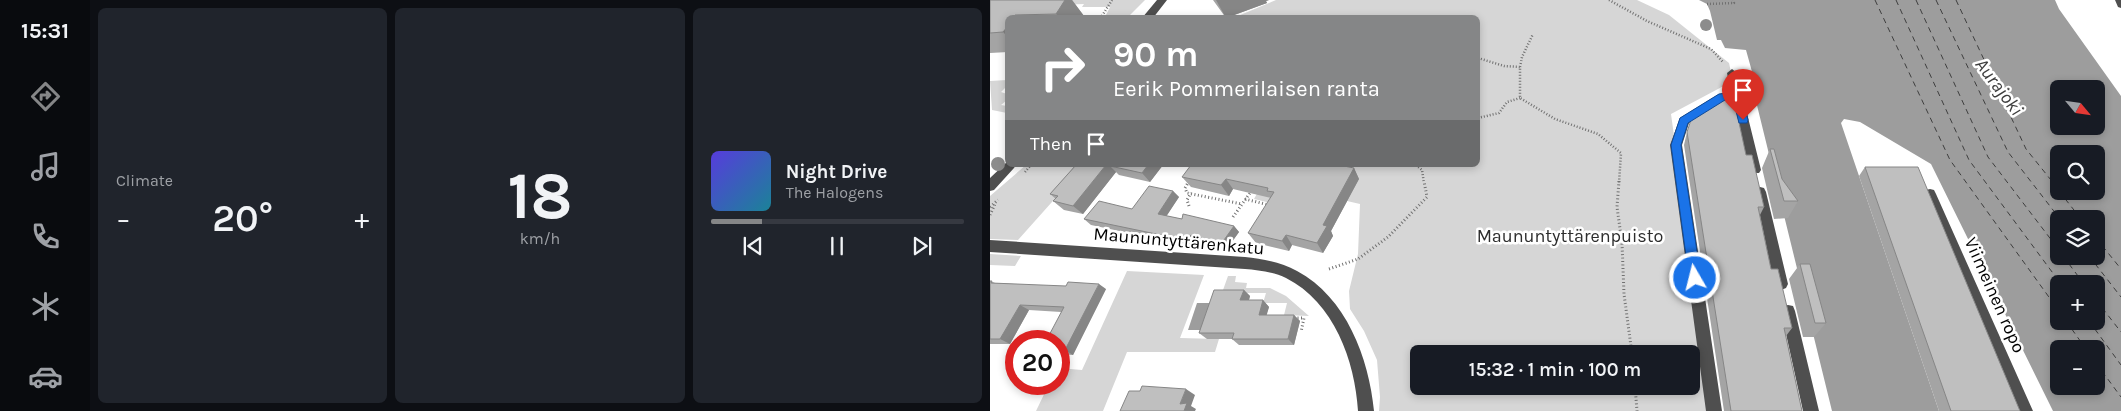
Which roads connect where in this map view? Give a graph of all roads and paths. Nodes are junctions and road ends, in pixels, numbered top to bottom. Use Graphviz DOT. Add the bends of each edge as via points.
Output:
graph roads {
  1 [pos="1112,0"];
  2 [pos="1162,0"];
  3 [pos="1608,0"];
  4 [pos="1733,0"];
  5 [pos="2120,0"];
  6 [pos="1707,4"];
  7 [pos="2121,5"];
  8 [pos="1103,15"];
  9 [pos="1150,15"];
  10 [pos="1533,34"];
  11 [pos="1480,58"];
  12 [pos="1520,67"];
  13 [pos="1732,73"];
  14 [pos="1737,95"];
  15 [pos="1520,98"];
  16 [pos="1480,118"];
  17 [pos="1008,167"];
  18 [pos="1418,167"];
  19 [pos="1192,176"];
  20 [pos="990,186"];
  21 [pos="1191,193"];
  22 [pos="1250,193"];
  23 [pos="1930,194"];
  24 [pos="1245,199"];
  25 [pos="995,203"];
  26 [pos="1242,204"];
  27 [pos="1189,206"];
  28 [pos="1272,206"];
  29 [pos="990,215"];
  30 [pos="1233,217"];
  31 [pos="990,246"];
  32 [pos="1329,269"];
  33 [pos="1290,318"];
  34 [pos="1301,332"];
  35 [pos="1631,345"];
  36 [pos="1636,395"];
  37 [pos="1366,411"];
  38 [pos="1637,411"];
  39 [pos="1714,411"];
  40 [pos="1811,411"];
  41 [pos="2025,411"];
  1 -- 8 [label="path"];
  2 -- 9 [label="street"];
  3 -- 13 [label="path" via="1711,49"];
  4 -- 6 [label="path" via="1734,3"];
  5 -- 7 [label="street"];
  10 -- 12 [label="path"];
  11 -- 12 [label="path" via="1504,66"];
  12 -- 15 [label="path"];
  13 -- 14 [label="street"];
  14 -- 39 [label="street" via="1723,97 1684,121 1676,145"];
  14 -- 40 [label="street"];
  15 -- 16 [label="path" via="1507,102 1499,113"];
  15 -- 35 [label="path" via="1555,119 1598,134 1620,153 1617,207"];
  17 -- 20 [label="street"];
  18 -- 32 [label="path" via="1422,170 1427,197 1388,237 1358,259"];
  19 -- 21 [label="path" via="1185,188"];
  21 -- 26 [label="path"];
  21 -- 27 [label="path" via="1186,200"];
  22 -- 24 [label="path"];
  23 -- 41 [label="street, Viimeinen ropo"];
  24 -- 26 [label="path"];
  24 -- 28 [label="path"];
  25 -- 29 [label="path"];
  26 -- 30 [label="path"];
  31 -- 37 [label="street, Maununtyttärenkatu" via="1224,262 1290,274 1320,297 1344,332 1364,383"];
  33 -- 34 [label="path" via="1304,318"];
  36 -- 38 [label="path"];
}
